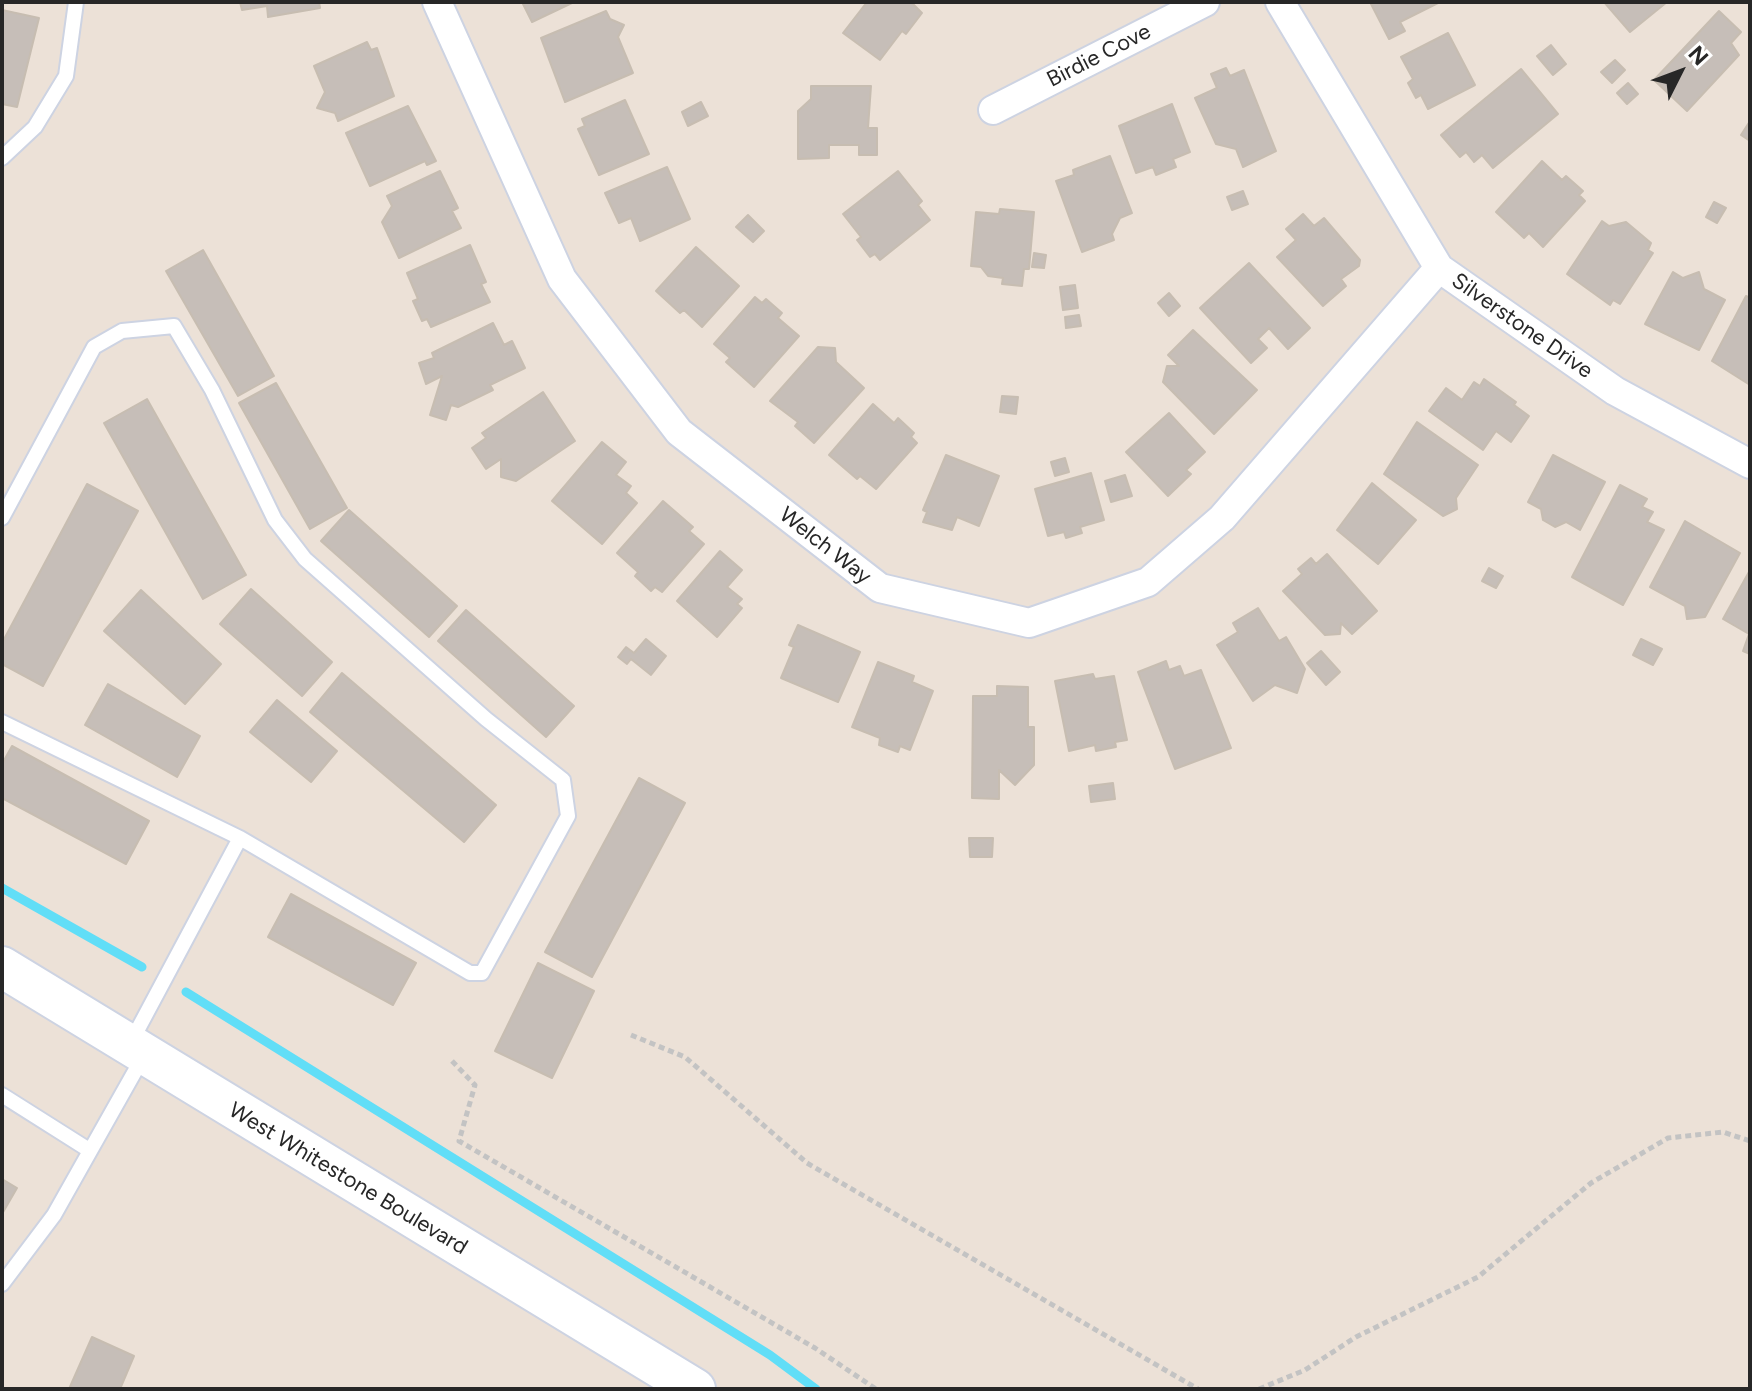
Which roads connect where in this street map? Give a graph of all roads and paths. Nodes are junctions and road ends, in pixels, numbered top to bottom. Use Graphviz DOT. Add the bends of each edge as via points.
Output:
graph roads {
  1 [pos="76,2"];
  2 [pos="437,2"];
  3 [pos="1205,2"];
  4 [pos="1280,2"];
  5 [pos="993,110"];
  6 [pos="2,158"];
  7 [pos="1439,268"];
  8 [pos="1750,464"];
  9 [pos="2,518"];
  10 [pos="2,722"];
  11 [pos="240,838"];
  12 [pos="4,973"];
  13 [pos="631,1035"];
  14 [pos="138,1049"];
  15 [pos="452,1061"];
  16 [pos="2,1095"];
  17 [pos="1750,1141"];
  18 [pos="89,1150"];
  19 [pos="2,1284"];
  20 [pos="695,1389"];
  21 [pos="876,1389"];
  22 [pos="1198,1389"];
  23 [pos="1259,1389"];
  1 -- 6 [label="lane" via="66,76 35,127"];
  2 -- 7 [label="street, Welch Way" via="562,279 679,432 880,588 1029,623 1148,582 1222,518"];
  3 -- 5 [label="street, Birdie Cove"];
  4 -- 7 [label="street, Silverstone Drive"];
  7 -- 8 [label="street, Silverstone Drive" via="1615,391"];
  9 -- 11 [label="lane" via="94,347 122,331 174,326 212,390 275,520 305,559 563,780 568,816 482,973 470,973"];
  10 -- 11 [label="lane"];
  11 -- 14 [label="lane"];
  12 -- 14 [label="main road, West Whitestone Boulevard"];
  13 -- 22 [label="path" via="685,1057 807,1163"];
  14 -- 18 [label="lane"];
  14 -- 20 [label="main road, West Whitestone Boulevard"];
  15 -- 21 [label="path" via="475,1085 459,1141 815,1348"];
  16 -- 18 [label="lane"];
  17 -- 23 [label="path" via="1723,1132 1668,1138 1591,1183 1478,1277 1356,1337 1305,1370"];
  18 -- 19 [label="lane" via="54,1215"];
}
